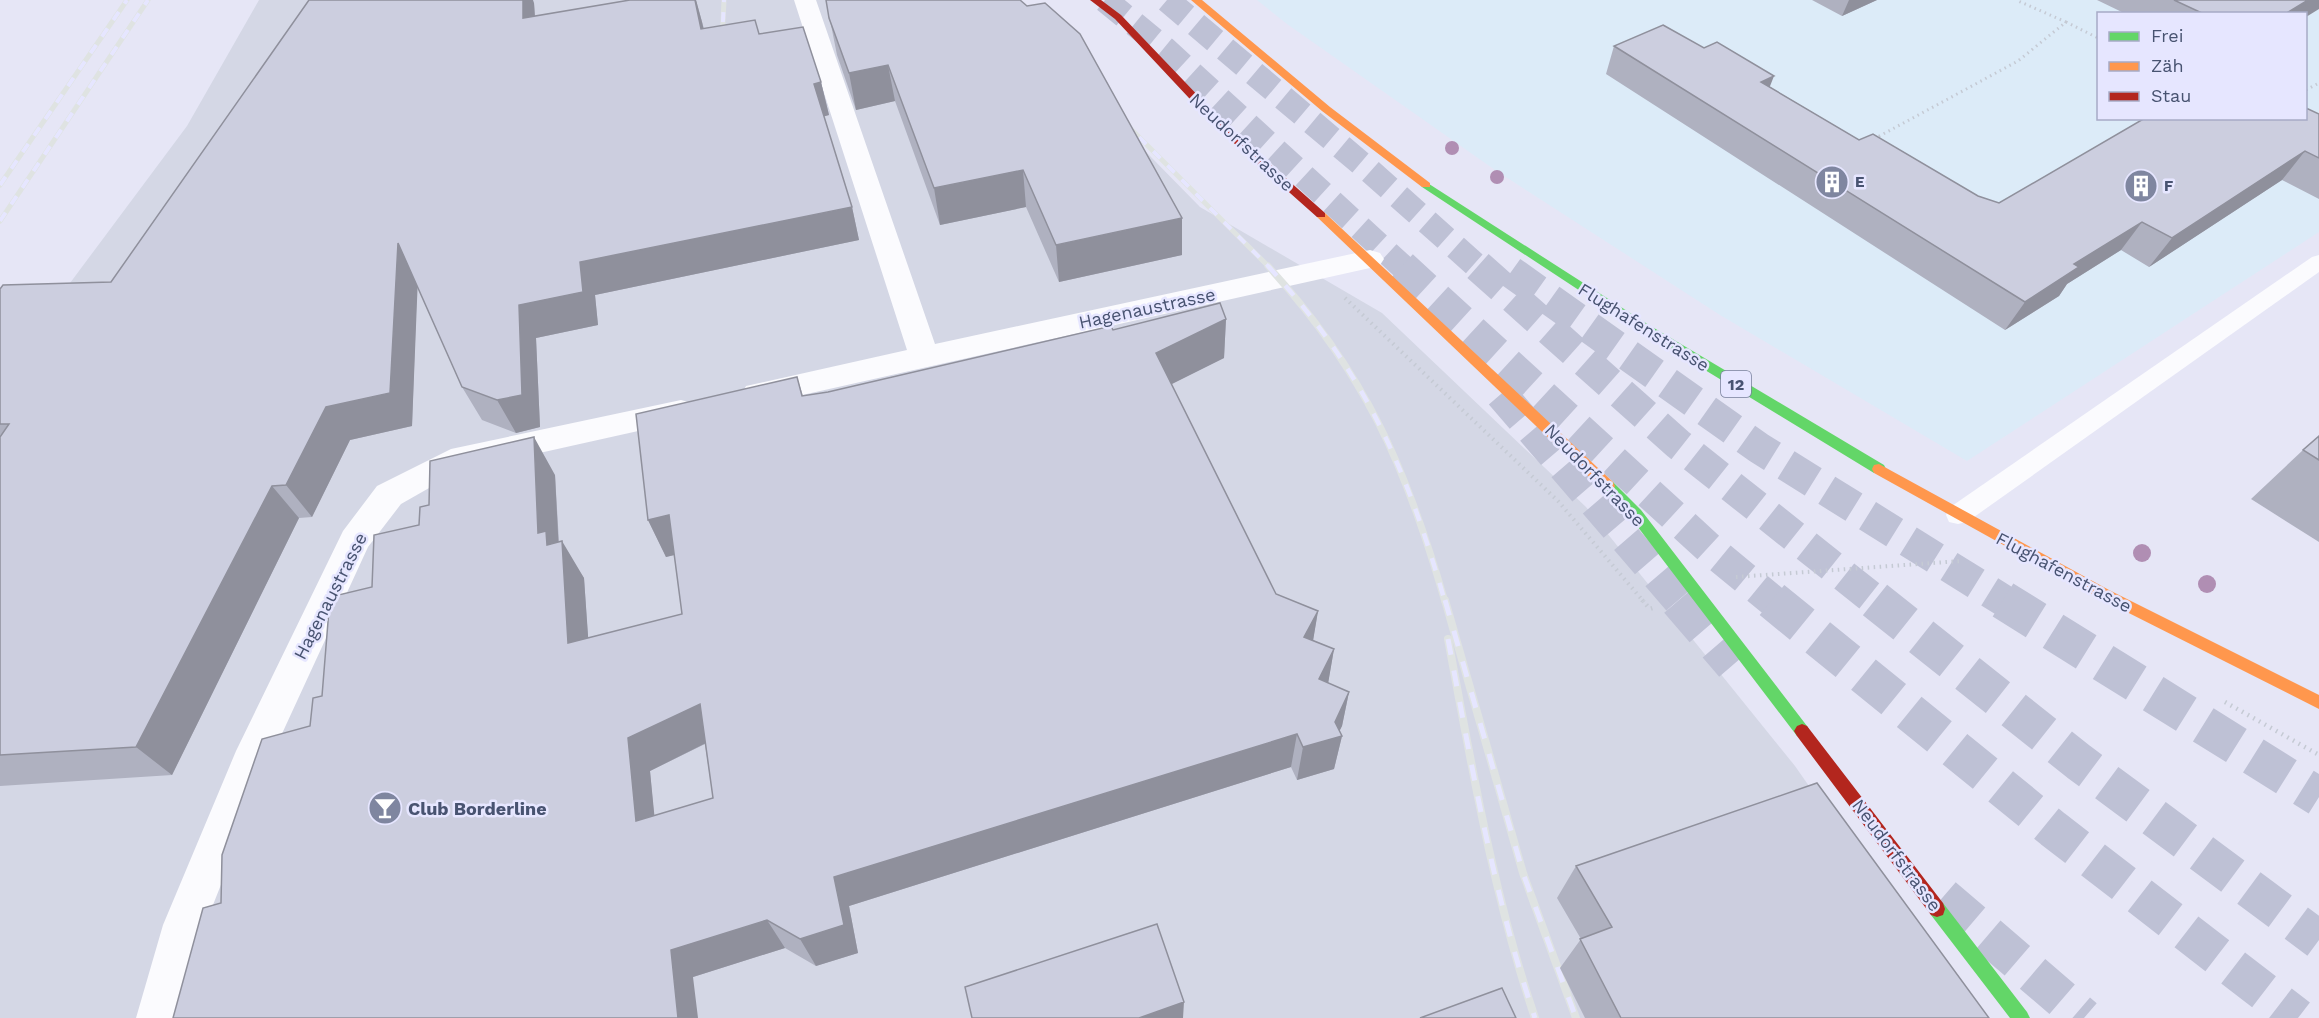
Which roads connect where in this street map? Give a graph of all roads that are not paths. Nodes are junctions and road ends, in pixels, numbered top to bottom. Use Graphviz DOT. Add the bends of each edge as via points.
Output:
graph roads {
  1 [pos="805,0"];
  2 [pos="1095,0"];
  3 [pos="1196,0"];
  4 [pos="1370,259"];
  5 [pos="2319,262"];
  6 [pos="924,357"];
  7 [pos="1958,515"];
  8 [pos="2319,702"];
  9 [pos="158,1018"];
  10 [pos="2021,1018"];
  1 -- 6 [label="street"];
  2 -- 4 [label="street, Neudorfstrasse" via="1118,17 1222,127"];
  3 -- 7 [label="street, Flughafenstrasse / 12" via="1287,80 1460,209 1672,346"];
  4 -- 6 [label="street, Hagenaustrasse"];
  4 -- 10 [label="street, Neudorfstrasse" via="1636,514"];
  5 -- 7 [label="lane"];
  6 -- 9 [label="street, Hagenaustrasse" via="451,461 389,495 355,540 255,751 184,925"];
  7 -- 8 [label="street, Flughafenstrasse / 12" via="2196,642"];
}
